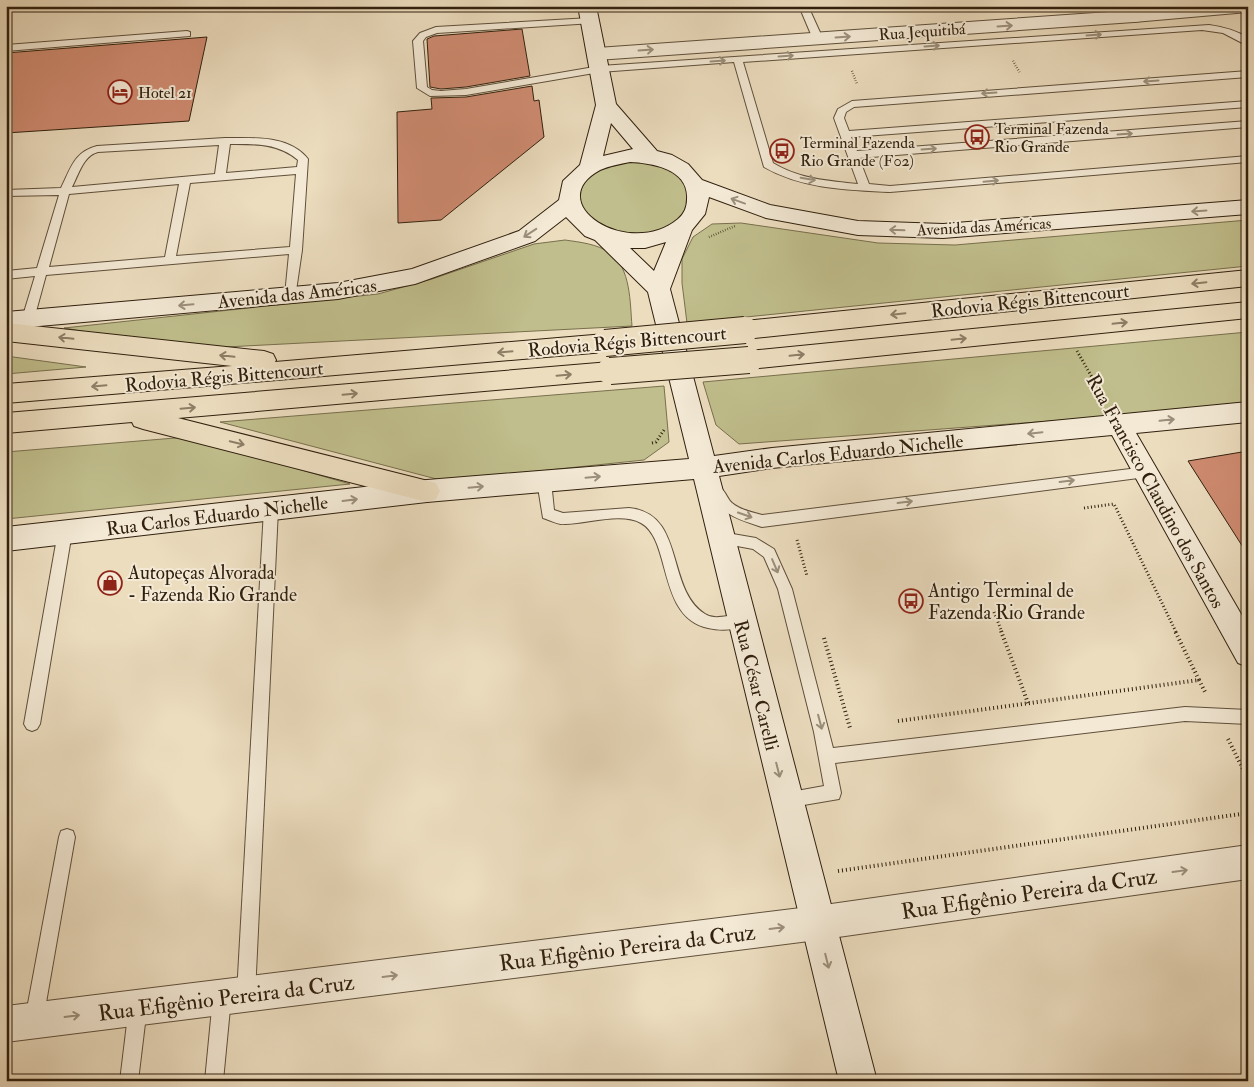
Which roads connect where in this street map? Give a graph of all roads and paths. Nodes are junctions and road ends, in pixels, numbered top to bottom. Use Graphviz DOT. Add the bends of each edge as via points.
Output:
graph roads {
  1 [pos="803,6"];
  2 [pos="1248,7"];
  3 [pos="1131,12"];
  4 [pos="589,14"];
  5 [pos="187,34"];
  6 [pos="818,38"];
  7 [pos="1248,43"];
  8 [pos="6,48"];
  9 [pos="844,52"];
  10 [pos="738,60"];
  11 [pos="598,62"];
  12 [pos="1248,74"];
  13 [pos="864,102"];
  14 [pos="1248,104"];
  15 [pos="606,105"];
  16 [pos="1248,124"];
  17 [pos="845,134"];
  18 [pos="225,141"];
  19 [pos="853,155"];
  20 [pos="650,156"];
  21 [pos="1248,159"];
  22 [pos="590,166"];
  23 [pos="302,170"];
  24 [pos="220,177"];
  25 [pos="185,180"];
  26 [pos="697,185"];
  27 [pos="865,187"];
  28 [pos="65,190"];
  29 [pos="6,193"];
  30 [pos="569,203"];
  31 [pos="1248,207"];
  32 [pos="683,226"];
  33 [pos="741,227"];
  34 [pos="604,236"];
  35 [pos="703,241"];
  36 [pos="296,250"];
  37 [pos="170,260"];
  38 [pos="42,271"];
  39 [pos="6,275"];
  40 [pos="1248,278"];
  41 [pos="659,289"];
  42 [pos="291,295"];
  43 [pos="1248,310"];
  44 [pos="17,320"];
  45 [pos="1064,328"];
  46 [pos="6,332"];
  47 [pos="328,367"];
  48 [pos="6,394"];
  49 [pos="1248,412"];
  50 [pos="122,414"];
  51 [pos="6,423"];
  52 [pos="1119,424"];
  53 [pos="665,426"];
  54 [pos="650,444"];
  55 [pos="702,468"];
  56 [pos="1146,472"];
  57 [pos="544,481"];
  58 [pos="427,491"];
  59 [pos="1084,508"];
  60 [pos="271,509"];
  61 [pos="65,532"];
  62 [pos="721,538"];
  63 [pos="6,539"];
  64 [pos="797,540"];
  65 [pos="807,577"];
  66 [pos="994,612"];
  67 [pos="742,621"];
  68 [pos="823,634"];
  69 [pos="1248,654"];
  70 [pos="1028,703"];
  71 [pos="1248,717"];
  72 [pos="890,722"];
  73 [pos="32,724"];
  74 [pos="860,726"];
  75 [pos="827,756"];
  76 [pos="786,800"];
  77 [pos="1248,813"];
  78 [pos="67,837"];
  79 [pos="1248,862"];
  80 [pos="836,865"];
  81 [pos="818,923"];
  82 [pos="234,996"];
  83 [pos="138,1007"];
  84 [pos="20,1022"];
  85 [pos="129,1081"];
  86 [pos="214,1081"];
  87 [pos="858,1081"];
  1 -- 6 [label="lane"];
  2 -- 3 [label="main road, Rua Jequitibá"];
  6 -- 3 [label="main road, Rua Jequitibá, one-way"];
  4 -- 11 [label="main road"];
  4 -- 11 [label="lane" via="423,34 418,41 422,88 430,93 466,92"];
  5 -- 8 [label="lane"];
  11 -- 6 [label="main road, Rua Jequitibá, one-way"];
  9 -- 7 [label="lane, one-way" via="1202,27 1236,34"];
  10 -- 9 [label="lane, one-way"];
  9 -- 13 [label="path"];
  11 -- 10 [label="lane, one-way"];
  10 -- 27 [label="lane, one-way" via="768,165 799,178"];
  11 -- 15 [label="main road"];
  12 -- 13 [label="lane, one-way"];
  13 -- 17 [label="lane" via="852,104 841,111 839,118"];
  14 -- 17 [label="lane"];
  15 -- 20 [label="main road"];
  15 -- 22 [label="main road"];
  19 -- 16 [label="lane, one-way"];
  17 -- 19 [label="lane"];
  18 -- 23 [label="lane" via="264,141 290,150 303,159"];
  18 -- 24 [label="lane"];
  18 -- 28 [label="lane" via="97,149 88,152 80,161"];
  19 -- 27 [label="lane"];
  20 -- 22 [label="main road" via="615,157"];
  20 -- 26 [label="main road" via="670,162 686,172"];
  27 -- 21 [label="lane, one-way" via="890,189"];
  22 -- 30 [label="main road" via="577,176 570,189"];
  23 -- 24 [label="lane"];
  23 -- 36 [label="lane"];
  24 -- 25 [label="lane"];
  25 -- 28 [label="lane"];
  25 -- 37 [label="lane"];
  31 -- 26 [label="main road, Avenida das Américas, one-way" via="943,231 858,228 766,211"];
  26 -- 32 [label="main road" via="700,200 695,214"];
  28 -- 29 [label="lane"];
  28 -- 38 [label="lane"];
  30 -- 34 [label="main road" via="575,216 587,228"];
  30 -- 42 [label="main road, Avenida das Américas, one-way" via="527,236 415,276 369,286"];
  32 -- 34 [label="main road" via="667,235 646,240"];
  32 -- 41 [label="main road"];
  33 -- 35 [label="path" via="732,226"];
  34 -- 41 [label="main road"];
  36 -- 37 [label="lane"];
  36 -- 42 [label="lane"];
  37 -- 38 [label="lane"];
  38 -- 39 [label="lane"];
  38 -- 44 [label="lane"];
  40 -- 47 [label="highway, Rodovia Régis Bittencourt, one-way, bridge" via="745,330"];
  41 -- 55 [label="main road, Rua César Carelli"];
  42 -- 44 [label="main road, Avenida das Américas, one-way"];
  45 -- 43 [label="highway, Rodovia Régis Bittencourt, one-way"];
  50 -- 45 [label="highway, Rodovia Régis Bittencourt, one-way, bridge" via="748,360"];
  45 -- 52 [label="path, Rua Francisco Claudino dos Santos"];
  47 -- 46 [label="highway, one-way"];
  47 -- 48 [label="highway, Rodovia Régis Bittencourt, one-way"];
  52 -- 49 [label="main road, Avenida Carlos Eduardo Nichelle, one-way"];
  50 -- 51 [label="highway, Rodovia Régis Bittencourt"];
  50 -- 58 [label="highway, one-way"];
  52 -- 55 [label="main road, Avenida Carlos Eduardo Nichelle, one-way" via="772,458"];
  52 -- 56 [label="main road, Rua Francisco Claudino dos Santos"];
  53 -- 54 [label="path" via="662,435"];
  55 -- 56 [label="lane, one-way" via="726,507 762,521"];
  57 -- 55 [label="main road, Avenida Carlos Eduardo Nichelle, one-way"];
  55 -- 62 [label="main road, Rua César Carelli"];
  56 -- 69 [label="main road, Rua Francisco Claudino dos Santos"];
  58 -- 57 [label="main road, Avenida Carlos Eduardo Nichelle, one-way"];
  57 -- 67 [label="lane" via="546,507 548,514 554,517 637,514 648,520 657,529 680,595 689,610 700,620 715,623"];
  60 -- 58 [label="main road, Rua Carlos Eduardo Nichelle, one-way"];
  59 -- 70 [label="path" via="1114,504 1199,680"];
  60 -- 61 [label="main road, Rua Carlos Eduardo Nichelle"];
  60 -- 82 [label="lane"];
  61 -- 63 [label="main road, Rua Carlos Eduardo Nichelle"];
  61 -- 73 [label="lane"];
  62 -- 67 [label="main road, Rua César Carelli"];
  62 -- 75 [label="lane, one-way" via="756,544 769,553 785,589"];
  64 -- 65 [label="path"];
  66 -- 70 [label="path"];
  67 -- 76 [label="main road, Rua César Carelli, one-way"];
  68 -- 74 [label="path" via="850,728"];
  70 -- 72 [label="path"];
  71 -- 75 [label="lane" via="1185,714"];
  75 -- 76 [label="lane" via="833,793"];
  76 -- 81 [label="main road, Rua César Carelli"];
  77 -- 80 [label="path" via="837,871"];
  78 -- 84 [label="lane"];
  81 -- 79 [label="main road, Rua Efigênio Pereira da Cruz, one-way"];
  82 -- 81 [label="main road, Rua Efigênio Pereira da Cruz, one-way"];
  81 -- 87 [label="main road, Rua César Carelli, one-way"];
  82 -- 83 [label="main road, Rua Efigênio Pereira da Cruz"];
  82 -- 86 [label="lane"];
  84 -- 83 [label="main road, Rua Efigênio Pereira da Cruz, one-way"];
  83 -- 85 [label="lane"];
}
